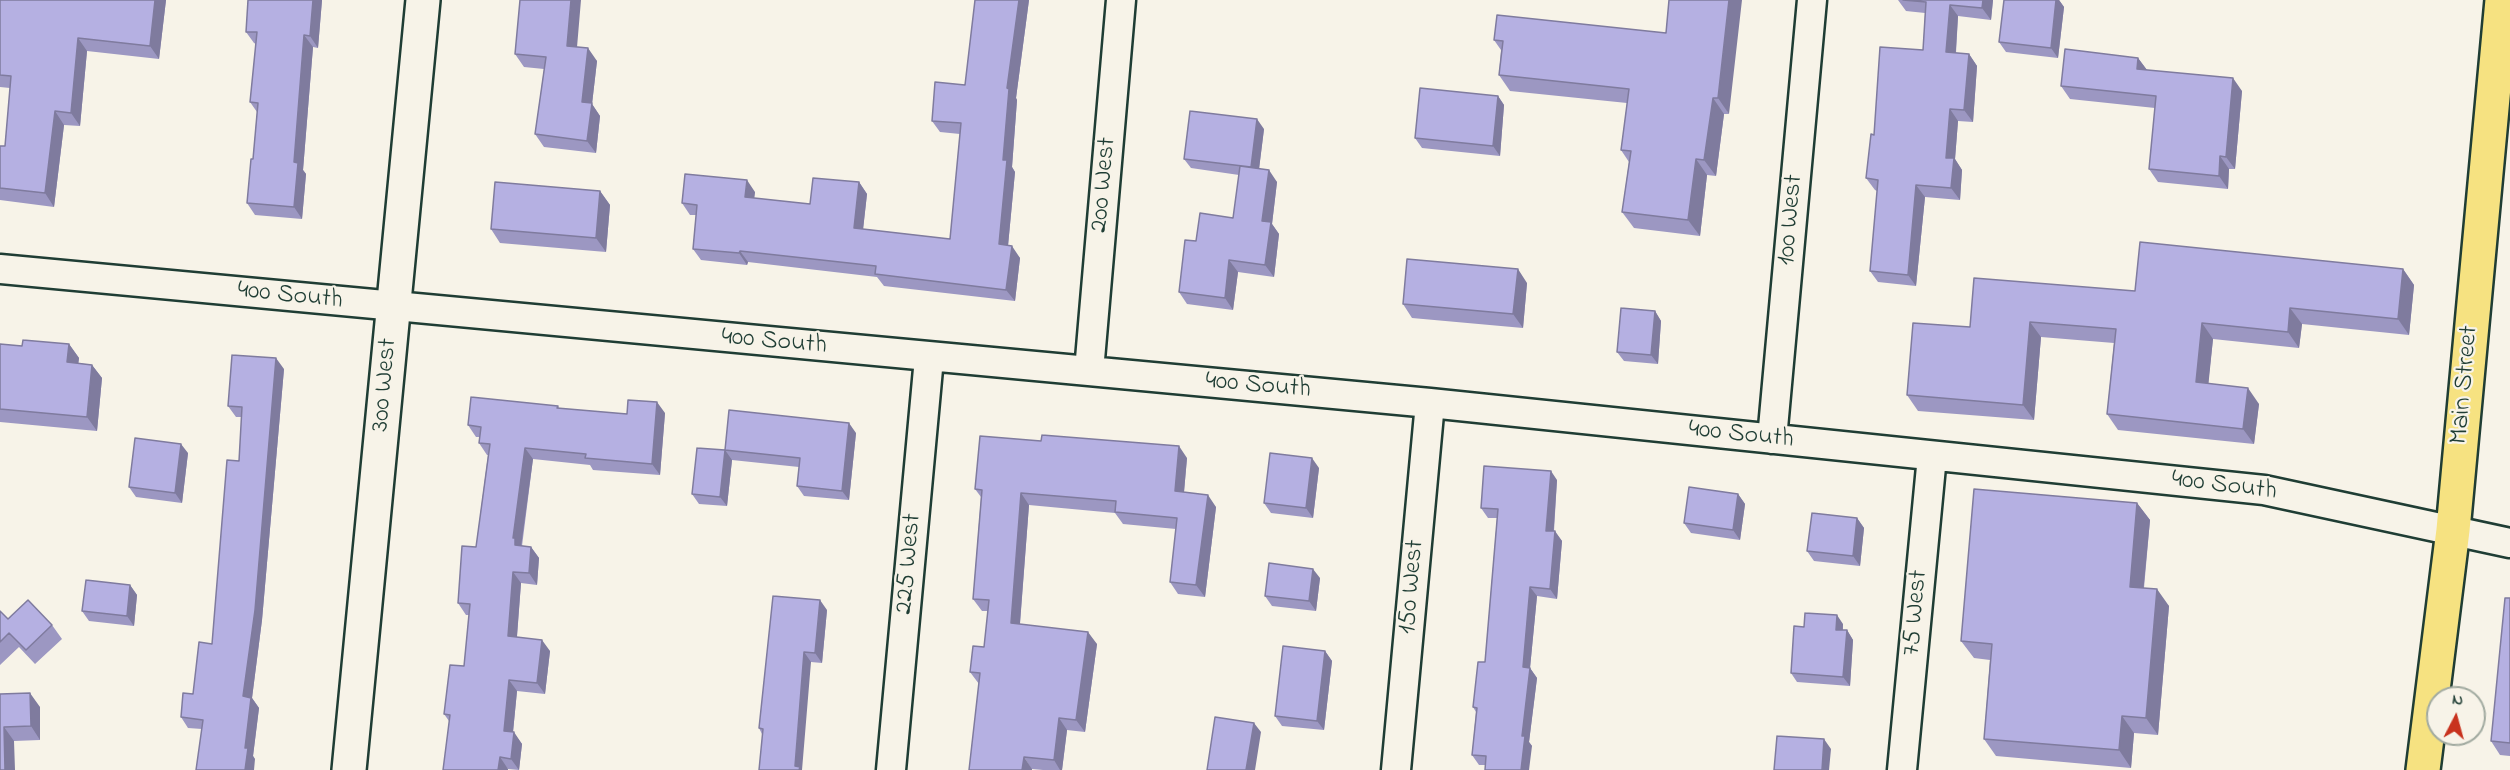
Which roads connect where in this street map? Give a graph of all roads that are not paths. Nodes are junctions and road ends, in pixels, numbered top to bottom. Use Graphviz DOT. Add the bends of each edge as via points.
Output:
graph roads {
  1 [pos="423,0"];
  2 [pos="1121,0"];
  3 [pos="1812,0"];
  4 [pos="2502,0"];
  5 [pos="0,269"];
  6 [pos="393,308"];
  7 [pos="929,358"];
  8 [pos="1089,371"];
  9 [pos="1430,403"];
  10 [pos="1772,439"];
  11 [pos="1932,456"];
  12 [pos="2453,530"];
  13 [pos="2510,543"];
  14 [pos="349,770"];
  15 [pos="891,770"];
  16 [pos="1396,770"];
  17 [pos="1902,770"];
  18 [pos="2423,770"];
  1 -- 6 [label="street, 300 West"];
  2 -- 8 [label="street, 200 West"];
  3 -- 10 [label="street, 100 West"];
  4 -- 12 [label="main road, Main Street"];
  5 -- 6 [label="street, 400 South"];
  6 -- 7 [label="street, 400 South"];
  6 -- 14 [label="street, 300 West"];
  7 -- 8 [label="street, 400 South"];
  7 -- 15 [label="street, 225 West"];
  8 -- 9 [label="street, 400 South"];
  9 -- 10 [label="street, 400 South"];
  9 -- 16 [label="street, 150 West"];
  10 -- 11 [label="street, 400 South"];
  11 -- 12 [label="street, 400 South" via="2264,490"];
  11 -- 17 [label="street, 75 West"];
  12 -- 13 [label="street, 400 South"];
  12 -- 18 [label="main road, Main Street"];
}
